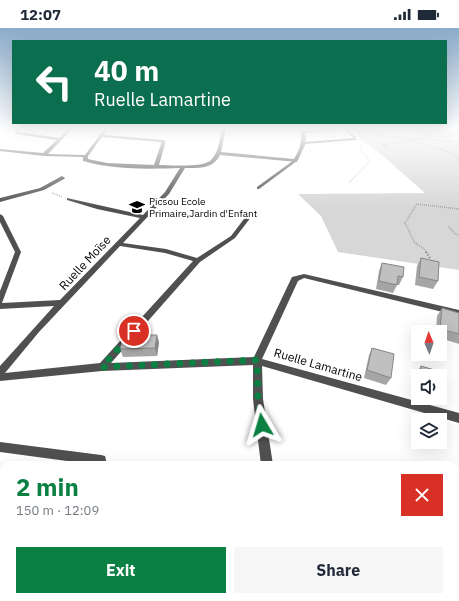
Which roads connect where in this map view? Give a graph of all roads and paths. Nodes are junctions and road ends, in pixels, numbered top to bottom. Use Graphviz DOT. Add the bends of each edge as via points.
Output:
graph roads {
  1 [pos="44,155"];
  2 [pos="89,155"];
  3 [pos="160,155"];
  4 [pos="217,155"];
  5 [pos="235,155"];
  6 [pos="299,155"];
  7 [pos="364,155"];
  8 [pos="86,159"];
  9 [pos="295,161"];
  10 [pos="156,167"];
  11 [pos="183,167"];
  12 [pos="62,178"];
  13 [pos="349,183"];
  14 [pos="258,188"];
  15 [pos="42,189"];
  16 [pos="69,199"];
  17 [pos="0,200"];
  18 [pos="459,209"];
  19 [pos="252,212"];
  20 [pos="0,216"];
  21 [pos="144,217"];
  22 [pos="449,227"];
  23 [pos="459,235"];
  24 [pos="118,244"];
  25 [pos="430,258"];
  26 [pos="198,260"];
  27 [pos="0,301"];
  28 [pos="63,303"];
  29 [pos="0,306"];
  30 [pos="459,313"];
  31 [pos="257,360"];
  32 [pos="102,367"];
  33 [pos="0,372"];
  34 [pos="0,377"];
  35 [pos="459,418"];
  36 [pos="0,447"];
  37 [pos="92,461"];
  38 [pos="266,461"];
  1 -- 8 [label="street"];
  2 -- 8 [label="street"];
  3 -- 10 [label="street"];
  4 -- 11 [label="street" via="210,165"];
  5 -- 9 [label="street"];
  6 -- 9 [label="street"];
  7 -- 13 [label="path" via="370,161"];
  8 -- 10 [label="street"];
  9 -- 14 [label="lane"];
  10 -- 11 [label="street"];
  11 -- 21 [label="street, Ruelle Moïse" via="167,193"];
  12 -- 15 [label="street"];
  15 -- 16 [label="path"];
  15 -- 17 [label="street"];
  16 -- 21 [label="street"];
  18 -- 25 [label="path" via="417,204 408,215 404,223 415,243 424,249"];
  19 -- 26 [label="street" via="233,237"];
  20 -- 27 [label="street" via="18,252"];
  21 -- 24 [label="street, Ruelle Moïse"];
  22 -- 23 [label="path"];
  24 -- 26 [label="street" via="166,251"];
  24 -- 28 [label="street, Ruelle Moïse"];
  26 -- 32 [label="street"];
  28 -- 29 [label="street"];
  28 -- 33 [label="street, Ruelle Moïse"];
  30 -- 31 [label="street" via="304,276 299,277 295,279"];
  31 -- 32 [label="street, Ruelle Lamartine"];
  31 -- 35 [label="street, Ruelle Lamartine"];
  31 -- 38 [label="street" via="258,399"];
  32 -- 34 [label="street, Ruelle Lamartine"];
  36 -- 37 [label="street"];
}
